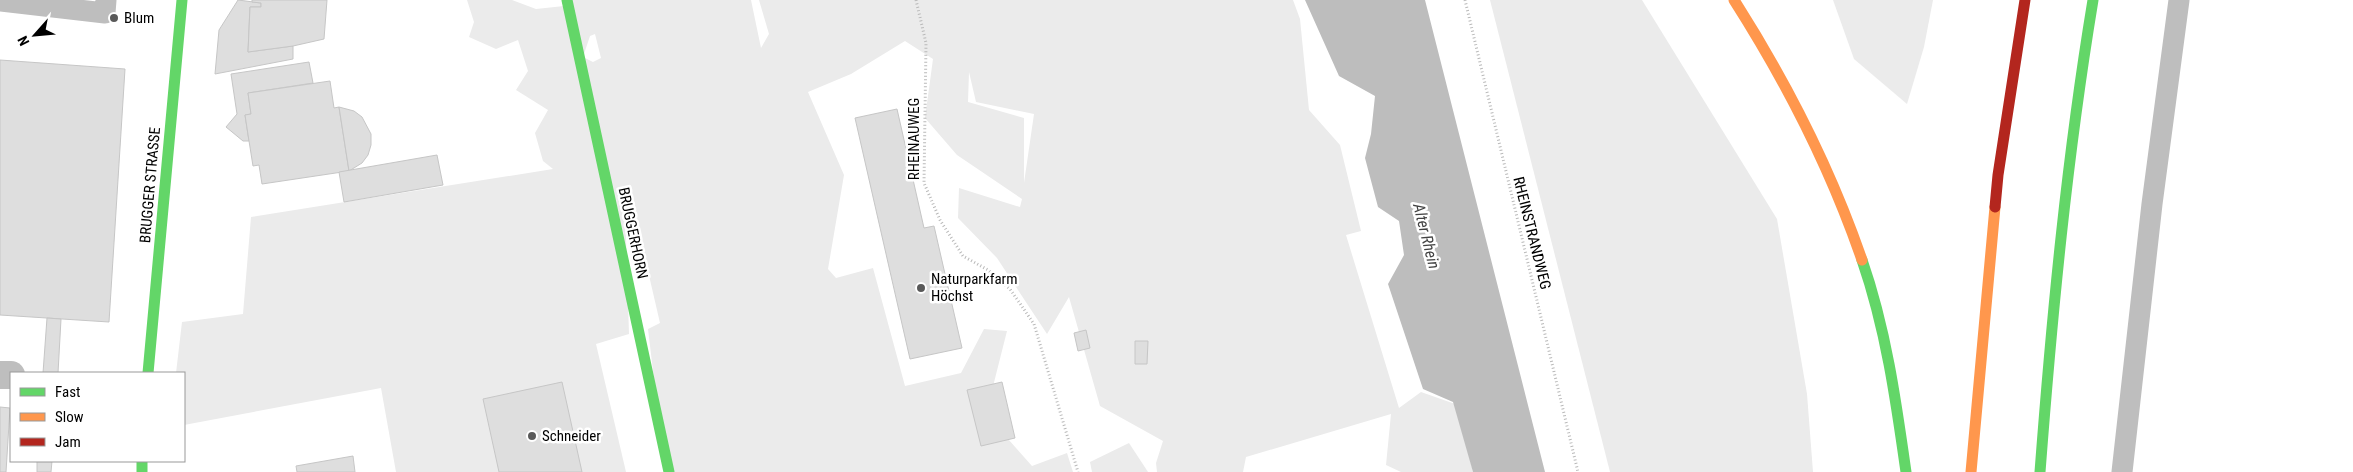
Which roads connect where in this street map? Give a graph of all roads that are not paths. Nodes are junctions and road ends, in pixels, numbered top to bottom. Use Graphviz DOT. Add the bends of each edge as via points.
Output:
graph roads {
  1 [pos="106,0"];
  2 [pos="182,0"];
  3 [pos="567,0"];
  4 [pos="1734,0"];
  5 [pos="2025,0"];
  6 [pos="2093,0"];
  7 [pos="2179,0"];
  8 [pos="10,1"];
  9 [pos="148,372"];
  10 [pos="669,472"];
  11 [pos="1906,472"];
  12 [pos="1971,472"];
  13 [pos="2040,472"];
  14 [pos="2122,472"];
  1 -- 8 [label="lane" via="105,12"];
  2 -- 9 [label="main road, BRUGGER STRASSE"];
  3 -- 10 [label="main road, BRUGGERHORN"];
  4 -- 11 [label="main road" via="1790,90 1848,217 1890,367"];
  5 -- 12 [label="main road" via="1998,175"];
  6 -- 13 [label="main road" via="2064,201 2050,328"];
  7 -- 14 [label="lane"];
}
